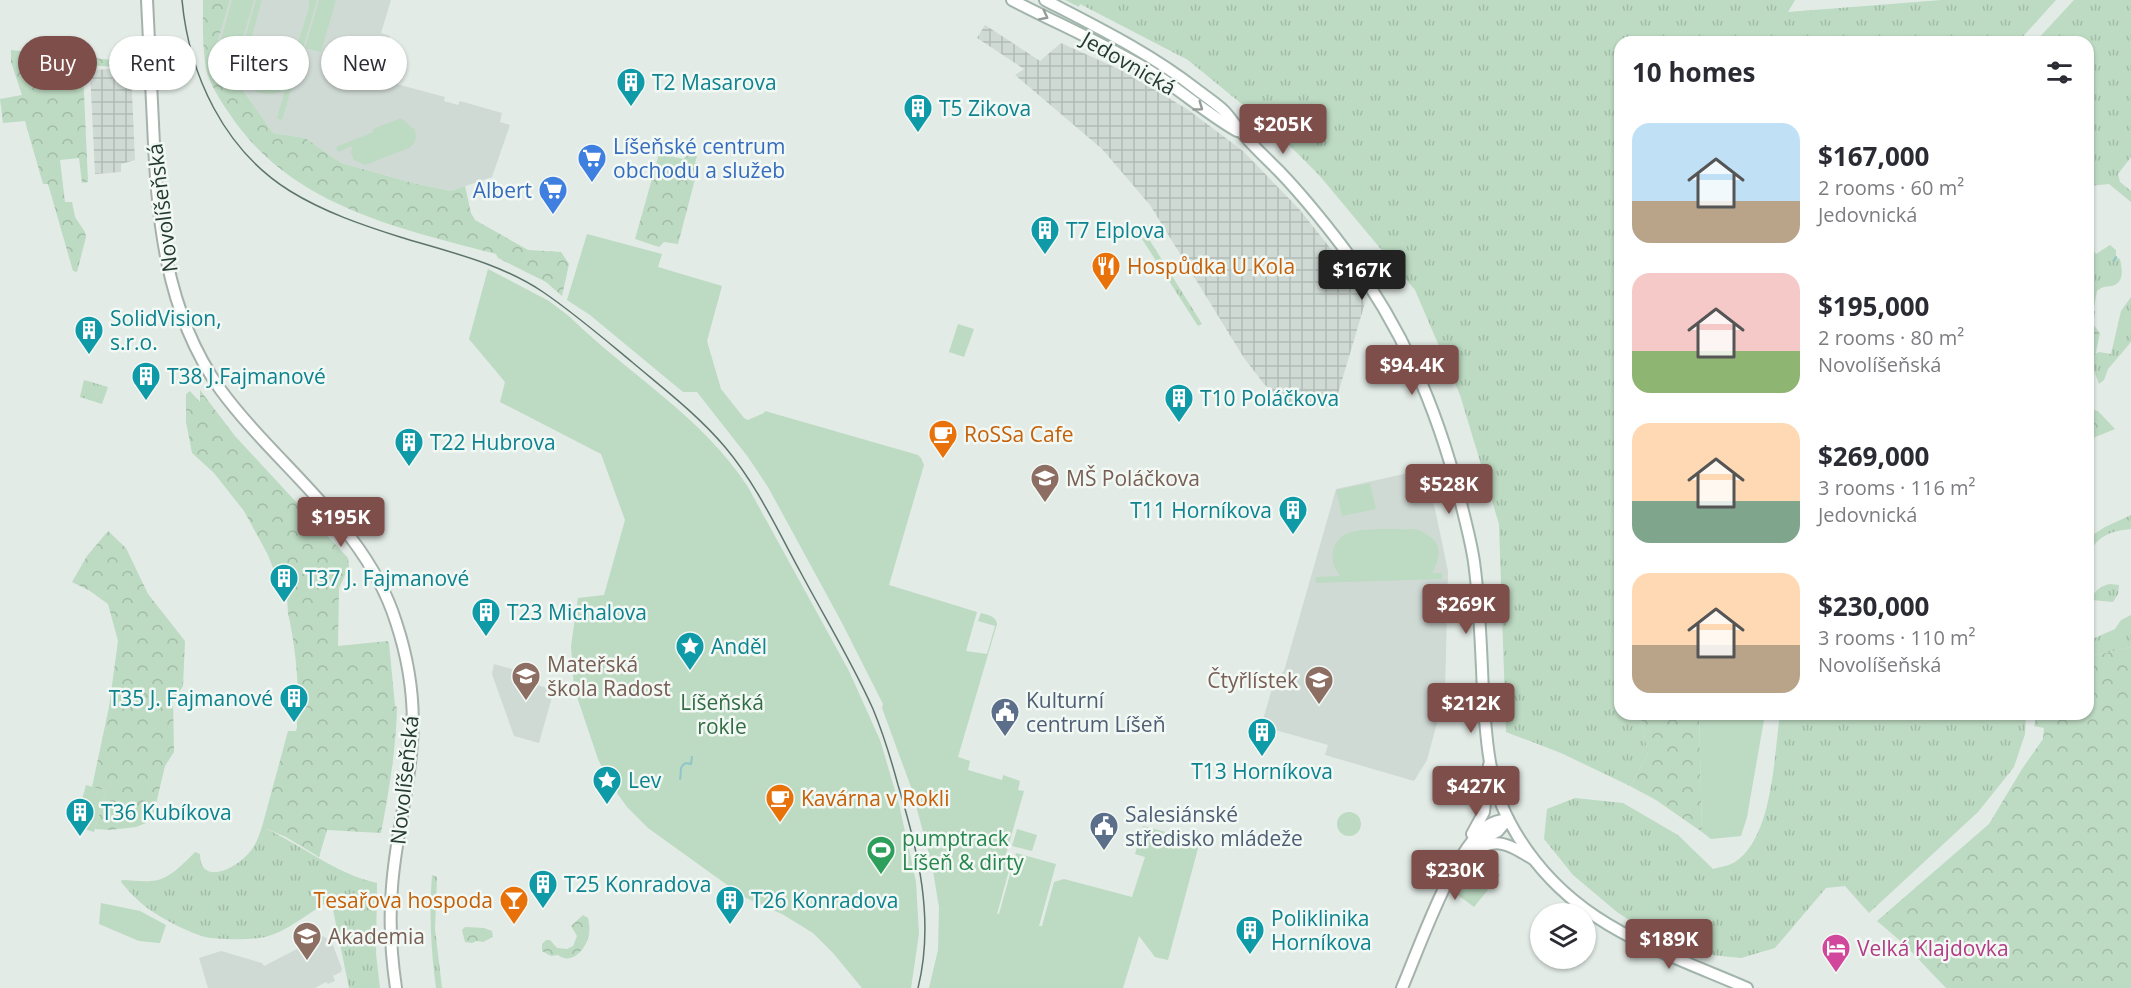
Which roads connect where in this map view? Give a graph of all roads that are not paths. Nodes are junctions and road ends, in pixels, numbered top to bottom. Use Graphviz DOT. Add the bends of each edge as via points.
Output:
graph roads {
  1 [pos="147,0"];
  2 [pos="1012,0"];
  3 [pos="1045,0"];
  4 [pos="1243,134"];
  5 [pos="1489,765"];
  6 [pos="1508,819"];
  7 [pos="1463,854"];
  8 [pos="1535,860"];
  9 [pos="396,988"];
  10 [pos="1402,988"];
  11 [pos="1747,988"];
  1 -- 9 [label="main road, Novolíšeňská" via="158,211 166,264 182,316 226,397 360,550 388,600 402,642 413,725 392,887 391,941"];
  2 -- 4 [label="main road, Jedovnická, one-way" via="1158,76"];
  3 -- 4 [label="main road, Jedovnická" via="1165,66 1223,110"];
  4 -- 5 [label="main road, Jedovnická" via="1344,248 1392,321 1433,406 1472,552"];
  5 -- 6 [label="main road, Jedovnická"];
  5 -- 7 [label="main road" via="1482,819"];
  6 -- 7 [label="main road" via="1489,824"];
  6 -- 8 [label="main road, Jedovnická"];
  7 -- 8 [label="main road" via="1491,843 1511,846"];
  7 -- 10 [label="main road"];
  8 -- 11 [label="main road, Jedovnická" via="1580,908 1606,925"];
}
